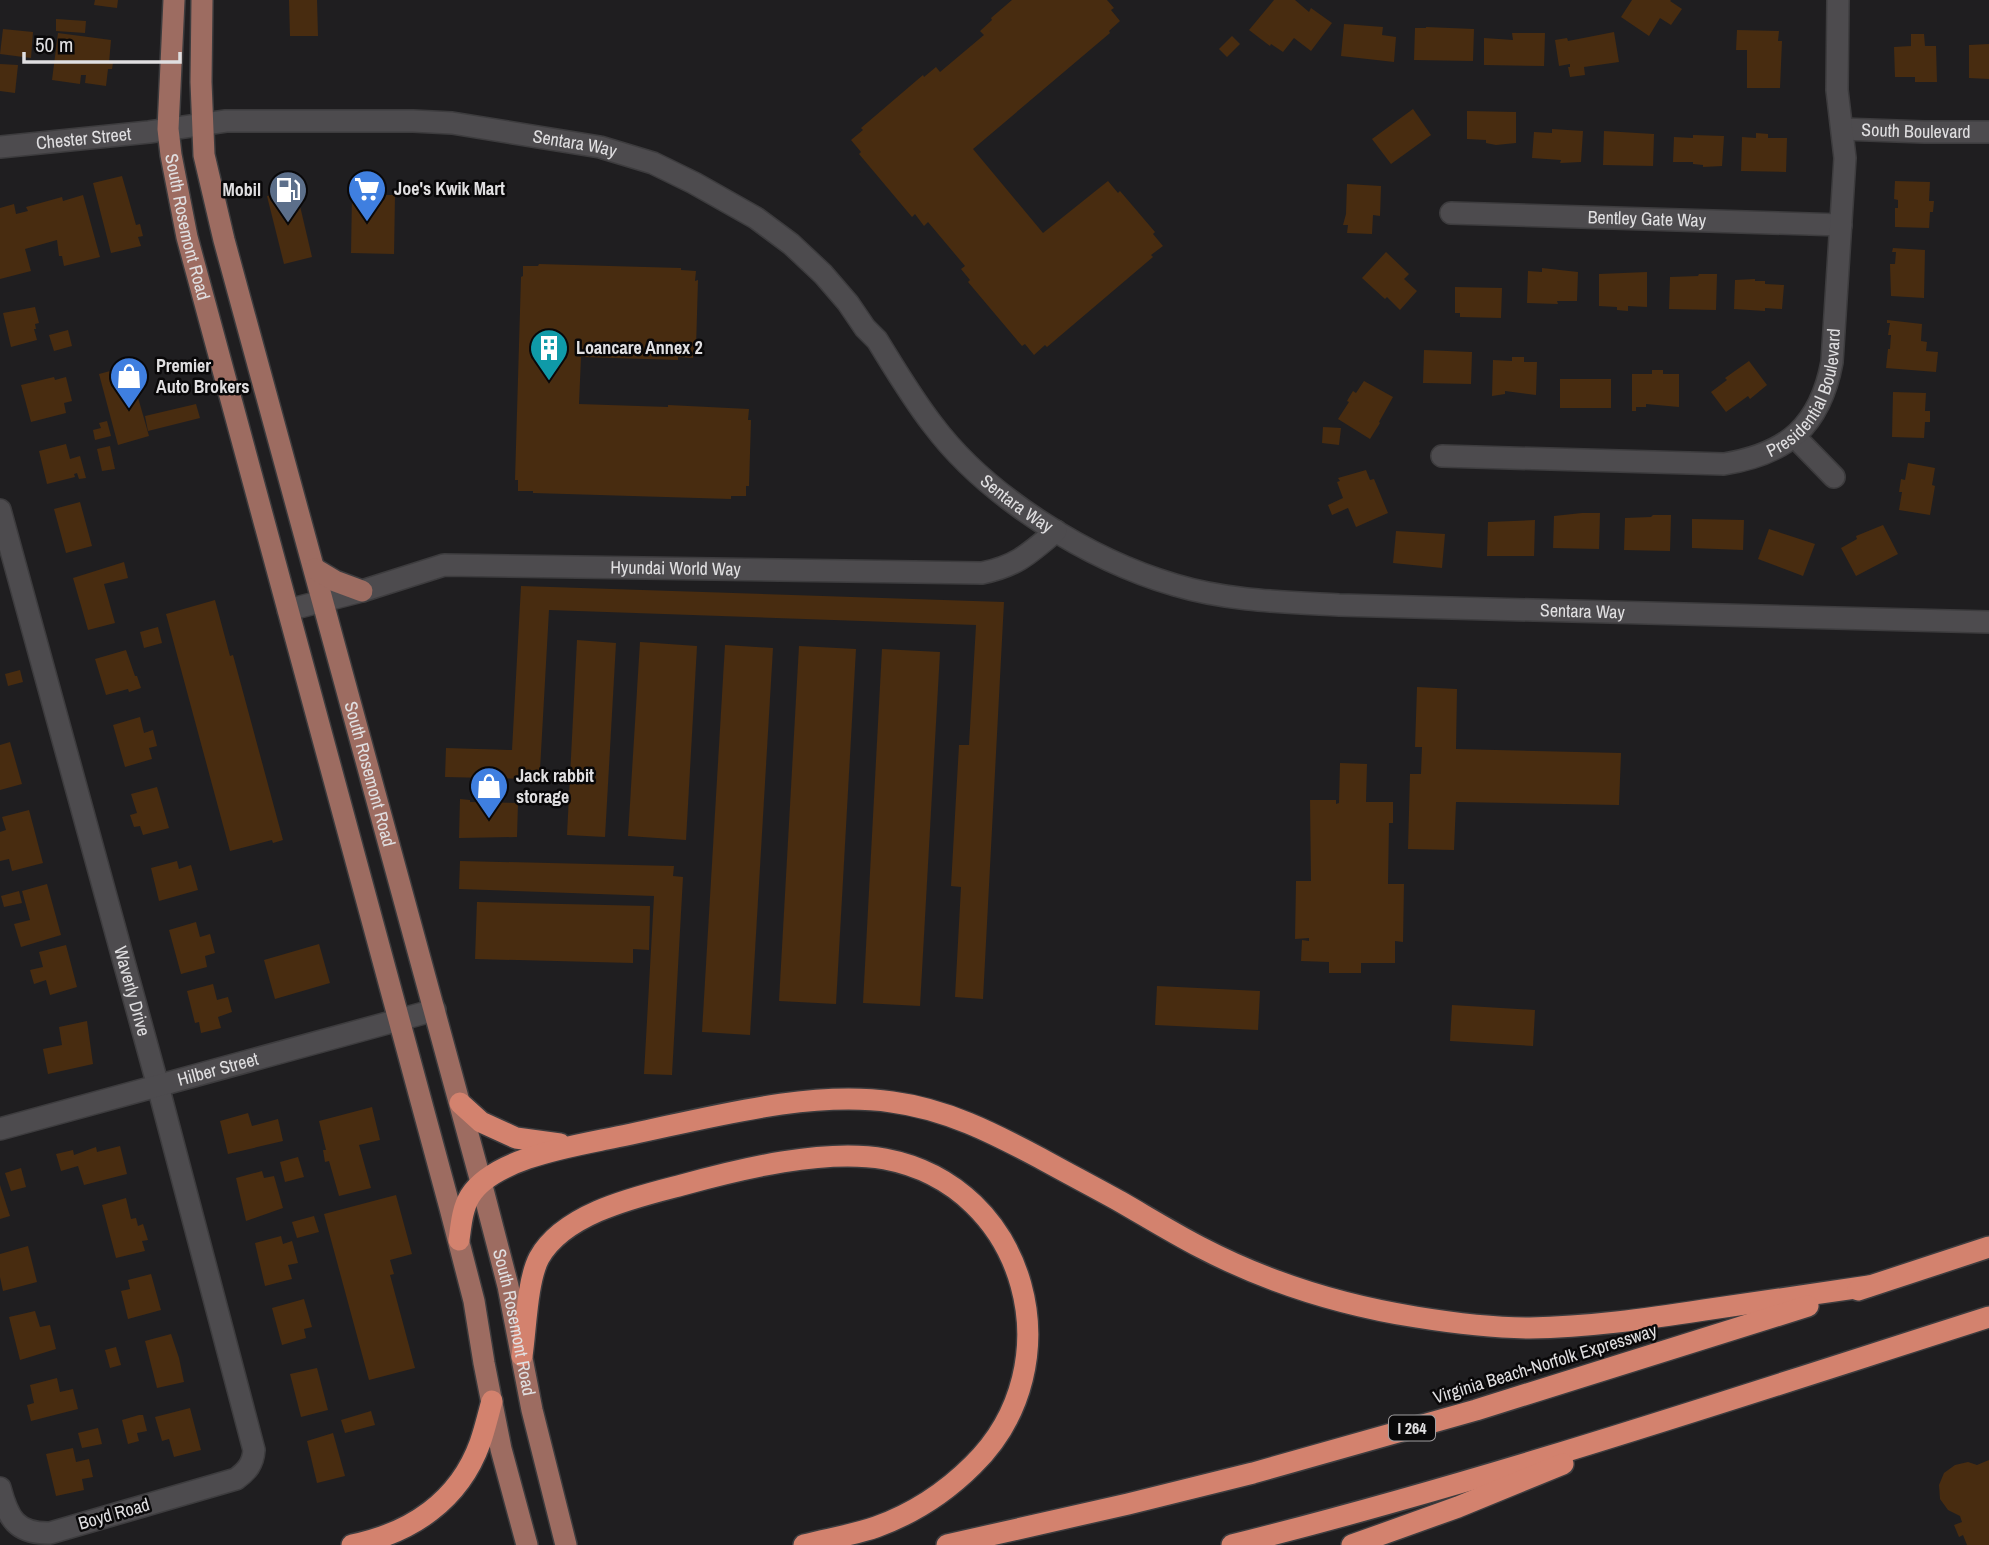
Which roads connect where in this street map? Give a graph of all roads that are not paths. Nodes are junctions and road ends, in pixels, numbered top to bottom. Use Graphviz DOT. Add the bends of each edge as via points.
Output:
graph roads {
  1 [pos="174,0"];
  2 [pos="202,0"];
  3 [pos="1838,0"];
  4 [pos="202,124"];
  5 [pos="168,129"];
  6 [pos="1842,129"];
  7 [pos="1989,132"];
  8 [pos="0,147"];
  9 [pos="1451,213"];
  10 [pos="1841,225"];
  11 [pos="1795,437"];
  12 [pos="1442,456"];
  13 [pos="1834,477"];
  14 [pos="0,510"];
  15 [pos="1056,531"];
  16 [pos="315,569"];
  17 [pos="362,591"];
  18 [pos="324,601"];
  19 [pos="288,610"];
  20 [pos="1989,622"];
  21 [pos="435,1010"];
  22 [pos="400,1020"];
  23 [pos="158,1086"];
  24 [pos="460,1103"];
  25 [pos="0,1129"];
  26 [pos="573,1146"];
  27 [pos="481,1182"];
  28 [pos="459,1240"];
  29 [pos="1989,1247"];
  30 [pos="1869,1286"];
  31 [pos="1989,1317"];
  32 [pos="522,1356"];
  33 [pos="492,1401"];
  34 [pos="1679,1416"];
  35 [pos="248,1470"];
  36 [pos="0,1488"];
  37 [pos="352,1545"];
  38 [pos="527,1545"];
  39 [pos="566,1545"];
  40 [pos="804,1545"];
  41 [pos="947,1545"];
  42 [pos="1232,1545"];
  43 [pos="1352,1545"];
  1 -- 5 [label="main road, South Rosemont Road"];
  2 -- 4 [label="main road, South Rosemont Road"];
  3 -- 6 [label="street, Presidential Boulevard" via="1837,90"];
  4 -- 5 [label="street, Sentara Way"];
  4 -- 15 [label="street, Sentara Way" via="452,123 600,147 653,163 756,218 791,244 848,303 955,452 986,481"];
  4 -- 16 [label="main road, South Rosemont Road" via="204,155 224,240"];
  5 -- 8 [label="street, Chester Street"];
  5 -- 19 [label="main road, South Rosemont Road" via="187,237"];
  6 -- 7 [label="street, South Boulevard"];
  6 -- 10 [label="street, Presidential Boulevard"];
  9 -- 10 [label="street, Bentley Gate Way"];
  10 -- 11 [label="street, Presidential Boulevard" via="1829,380 1818,407"];
  11 -- 12 [label="street, Presidential Boulevard" via="1773,451 1724,464"];
  11 -- 13 [label="street"];
  14 -- 23 [label="street, Waverly Drive"];
  15 -- 17 [label="street, Hyundai World Way" via="1021,560 982,573 444,565"];
  15 -- 20 [label="street, Sentara Way" via="1122,565 1175,585 1267,601"];
  16 -- 17 [label="main road"];
  16 -- 18 [label="main road, South Rosemont Road"];
  17 -- 18 [label="street, Hyundai World Way"];
  18 -- 19 [label="street, Hyundai World Way"];
  18 -- 21 [label="main road, South Rosemont Road"];
  19 -- 22 [label="main road, South Rosemont Road"];
  21 -- 22 [label="street, Hilber Street"];
  21 -- 24 [label="main road, South Rosemont Road"];
  22 -- 23 [label="street, Hilber Street"];
  22 -- 28 [label="main road, South Rosemont Road"];
  23 -- 25 [label="street, Hilber Street"];
  23 -- 35 [label="street, Waverly Drive" via="254,1450"];
  24 -- 26 [label="highway" via="481,1122 516,1138"];
  24 -- 27 [label="main road, South Rosemont Road"];
  26 -- 27 [label="highway" via="534,1157"];
  26 -- 30 [label="highway" via="798,1103 854,1098 894,1102 933,1110 1000,1136 1198,1247 1294,1288 1414,1316 1485,1326 1526,1328 1638,1320"];
  27 -- 28 [label="highway" via="464,1209"];
  27 -- 32 [label="main road, South Rosemont Road"];
  28 -- 33 [label="main road, South Rosemont Road"];
  29 -- 30 [label="highway, Virginia Beach-Norfolk Expressway / I 264"];
  30 -- 41 [label="highway, Virginia Beach-Norfolk Expressway / I 264" via="1476,1410 1178,1492"];
  31 -- 34 [label="highway"];
  32 -- 39 [label="main road, South Rosemont Road"];
  32 -- 40 [label="highway" via="533,1276 540,1258 554,1238 609,1207 724,1173 855,1156 907,1164 962,1194 1005,1245 1024,1292 1028,1359 1009,1416 975,1463 927,1502 873,1528"];
  33 -- 37 [label="highway" via="480,1443 449,1495 409,1526"];
  33 -- 38 [label="main road, South Rosemont Road"];
  34 -- 42 [label="highway" via="1434,1491"];
  34 -- 43 [label="highway" via="1458,1507"];
  35 -- 36 [label="street, Boyd Road" via="236,1479 50,1533 26,1530 15,1522"];
}
